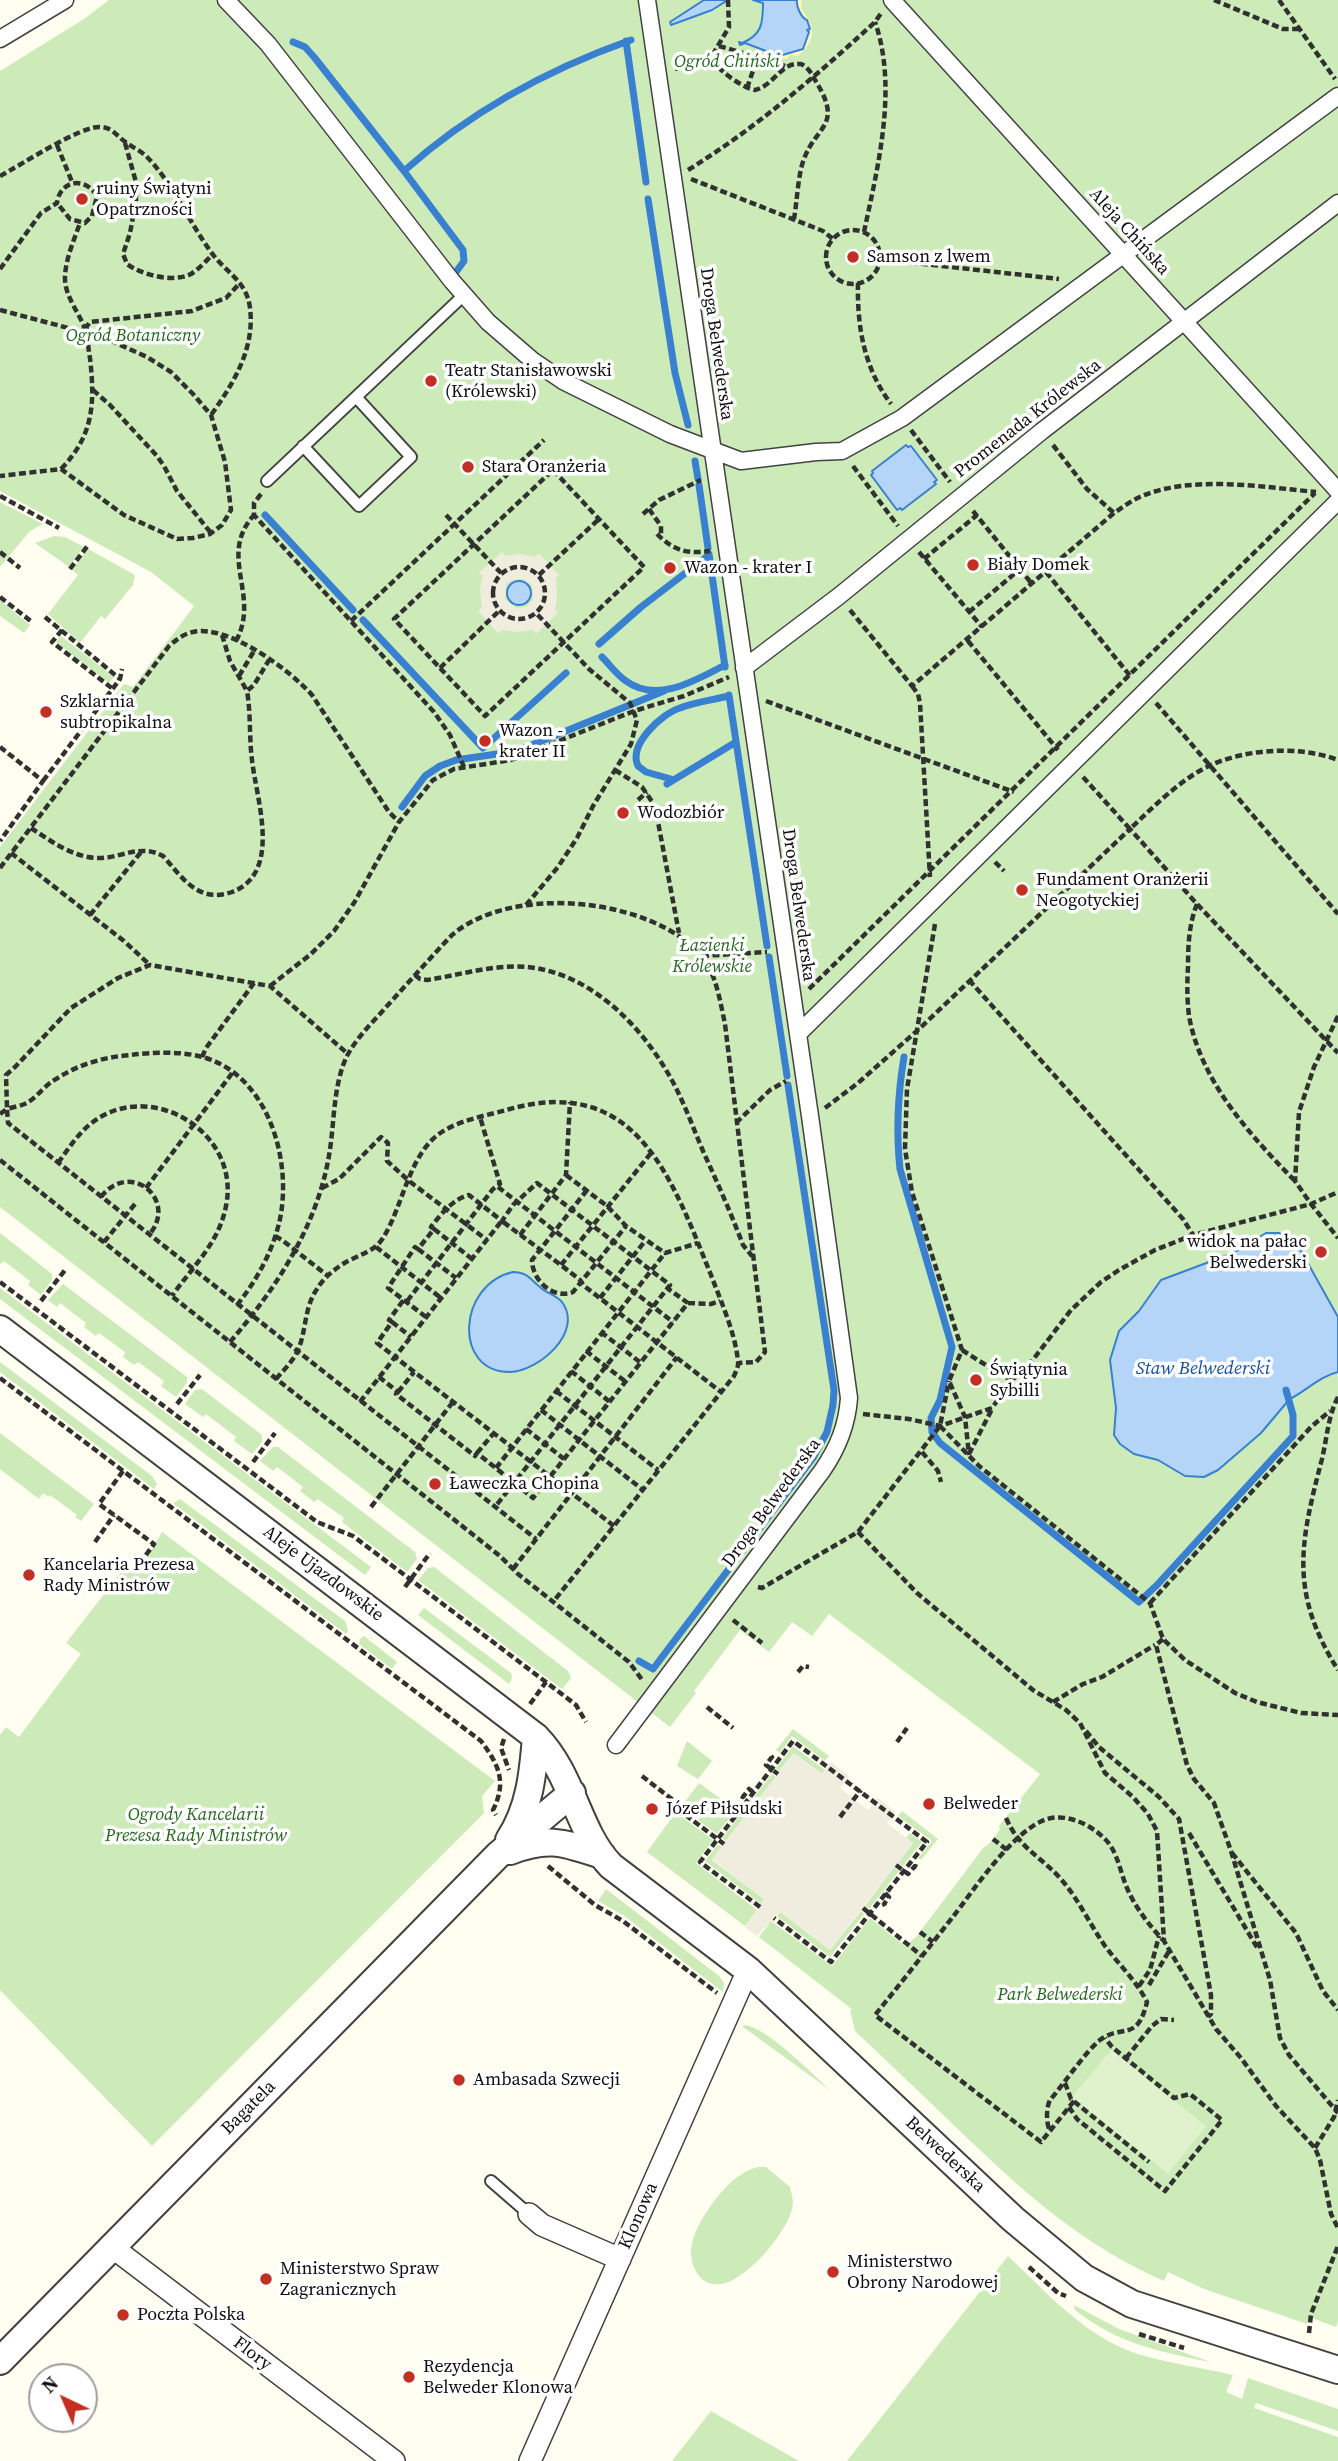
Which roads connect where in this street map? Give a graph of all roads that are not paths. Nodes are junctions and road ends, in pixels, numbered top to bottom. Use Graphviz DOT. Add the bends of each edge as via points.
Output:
graph roads {
  1 [pos="65,0"];
  2 [pos="226,0"];
  3 [pos="647,0"];
  4 [pos="888,4"];
  5 [pos="0,39"];
  6 [pos="1338,96"];
  7 [pos="1338,203"];
  8 [pos="1124,255"];
  9 [pos="464,295"];
  10 [pos="1184,321"];
  11 [pos="356,397"];
  12 [pos="303,446"];
  13 [pos="712,451"];
  14 [pos="267,481"];
  15 [pos="1334,495"];
  16 [pos="744,668"];
  17 [pos="798,1034"];
  18 [pos="0,1329"];
  19 [pos="536,1737"];
  20 [pos="616,1745"];
  21 [pos="572,1793"];
  22 [pos="498,1855"];
  23 [pos="602,1855"];
  24 [pos="748,1970"];
  25 [pos="491,2181"];
  26 [pos="528,2214"];
  27 [pos="112,2247"];
  28 [pos="620,2259"];
  29 [pos="0,2361"];
  30 [pos="1338,2370"];
  31 [pos="394,2461"];
  32 [pos="530,2461"];
  1 -- 5 [label="street"];
  2 -- 9 [label="street" via="273,51"];
  3 -- 13 [label="street, Droga Belwederska" via="676,176"];
  4 -- 8 [label="street, Aleja Chińska"];
  6 -- 8 [label="street"];
  7 -- 10 [label="street, Promenada Królewska"];
  8 -- 10 [label="street, Aleja Chińska"];
  8 -- 13 [label="street" via="902,418 842,452 741,461"];
  9 -- 11 [label="lane"];
  9 -- 13 [label="street" via="508,341 563,381"];
  10 -- 15 [label="street, Aleja Chińska"];
  10 -- 16 [label="street, Promenada Królewska"];
  11 -- 12 [label="lane"];
  11 -- 12 [label="lane" via="411,457 359,506"];
  12 -- 14 [label="lane"];
  13 -- 16 [label="street, Droga Belwederska"];
  15 -- 17 [label="street" via="1039,797"];
  16 -- 17 [label="street, Droga Belwederska"];
  17 -- 20 [label="street, Droga Belwederska" via="849,1387 848,1413 835,1451"];
  18 -- 19 [label="street, Aleje Ujazdowskie"];
  19 -- 21 [label="street, Aleje Ujazdowskie" via="554,1758"];
  19 -- 22 [label="street, Bagatela" via="527,1803"];
  21 -- 22 [label="street, Bagatela"];
  21 -- 23 [label="street, Aleje Ujazdowskie"];
  22 -- 23 [label="street" via="547,1841"];
  22 -- 27 [label="street, Bagatela"];
  23 -- 24 [label="street, Belwederska"];
  24 -- 28 [label="street, Klonowa"];
  24 -- 30 [label="street, Belwederska" via="1013,2219 1084,2278 1132,2304"];
  25 -- 26 [label="lane"];
  26 -- 28 [label="street" via="542,2225"];
  27 -- 29 [label="street, Bagatela"];
  27 -- 31 [label="street, Flory"];
  28 -- 32 [label="street, Klonowa"];
}
